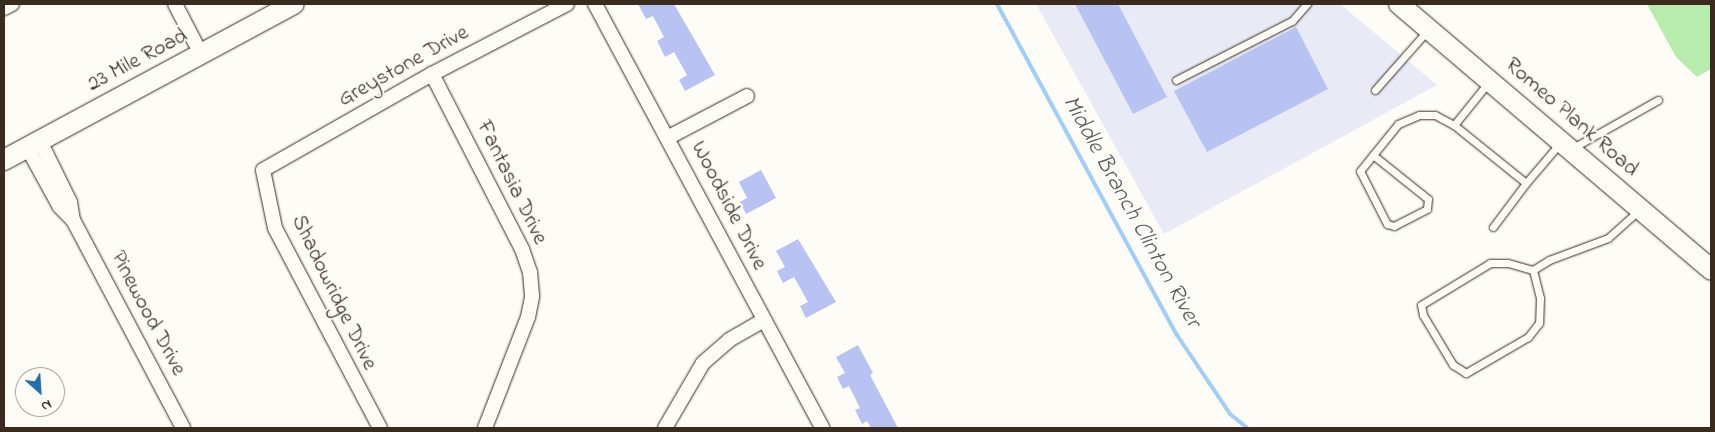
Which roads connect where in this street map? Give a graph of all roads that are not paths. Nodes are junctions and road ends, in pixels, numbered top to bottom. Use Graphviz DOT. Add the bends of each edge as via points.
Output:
graph roads {
  1 [pos="12,4"];
  2 [pos="175,4"];
  3 [pos="294,4"];
  4 [pos="567,4"];
  5 [pos="595,4"];
  6 [pos="1307,4"];
  7 [pos="1399,4"];
  8 [pos="4,8"];
  9 [pos="1428,29"];
  10 [pos="202,54"];
  11 [pos="432,74"];
  12 [pos="1176,80"];
  13 [pos="1490,80"];
  14 [pos="1376,90"];
  15 [pos="747,96"];
  16 [pos="1658,100"];
  17 [pos="1454,126"];
  18 [pos="669,137"];
  19 [pos="33,144"];
  20 [pos="1566,145"];
  21 [pos="1373,155"];
  22 [pos="4,160"];
  23 [pos="263,170"];
  24 [pos="1526,183"];
  25 [pos="1640,209"];
  26 [pos="1493,228"];
  27 [pos="1533,270"];
  28 [pos="1711,270"];
  29 [pos="764,320"];
  30 [pos="182,428"];
  31 [pos="380,428"];
  32 [pos="485,428"];
  33 [pos="666,428"];
  34 [pos="822,428"];
  1 -- 8 [label="street"];
  2 -- 10 [label="street"];
  3 -- 10 [label="main road, 23 Mile Road"];
  4 -- 11 [label="street, Greystone Drive"];
  5 -- 18 [label="street, Woodside Drive"];
  6 -- 12 [label="lane" via="1292,21"];
  7 -- 9 [label="main road, Romeo Plank Road"];
  9 -- 13 [label="main road, Romeo Plank Road"];
  9 -- 14 [label="lane"];
  10 -- 19 [label="main road, 23 Mile Road"];
  11 -- 23 [label="street, Greystone Drive"];
  11 -- 32 [label="street, Fantasia Drive" via="522,249 530,272 532,297 528,317"];
  13 -- 17 [label="lane"];
  13 -- 20 [label="main road, Romeo Plank Road"];
  15 -- 18 [label="street"];
  16 -- 20 [label="lane"];
  17 -- 21 [label="lane" via="1435,115 1419,115 1398,124"];
  17 -- 24 [label="lane"];
  18 -- 29 [label="street, Woodside Drive"];
  19 -- 22 [label="main road, 23 Mile Road"];
  19 -- 30 [label="street, Pinewood Drive" via="70,202 73,220"];
  20 -- 24 [label="lane"];
  20 -- 25 [label="main road, Romeo Plank Road"];
  21 -- 21 [label="lane" via="1360,171 1386,224 1394,226 1427,208 1428,199"];
  23 -- 31 [label="street, Shadowridge Drive" via="275,228"];
  24 -- 26 [label="lane"];
  25 -- 27 [label="lane" via="1608,238 1549,260"];
  25 -- 28 [label="main road, Romeo Plank Road"];
  27 -- 27 [label="lane" via="1508,263 1490,264 1421,305 1423,315 1453,364 1466,373 1528,338 1539,322 1540,298"];
  29 -- 33 [label="street" via="729,340 703,362"];
  29 -- 34 [label="street, Woodside Drive"];
}
